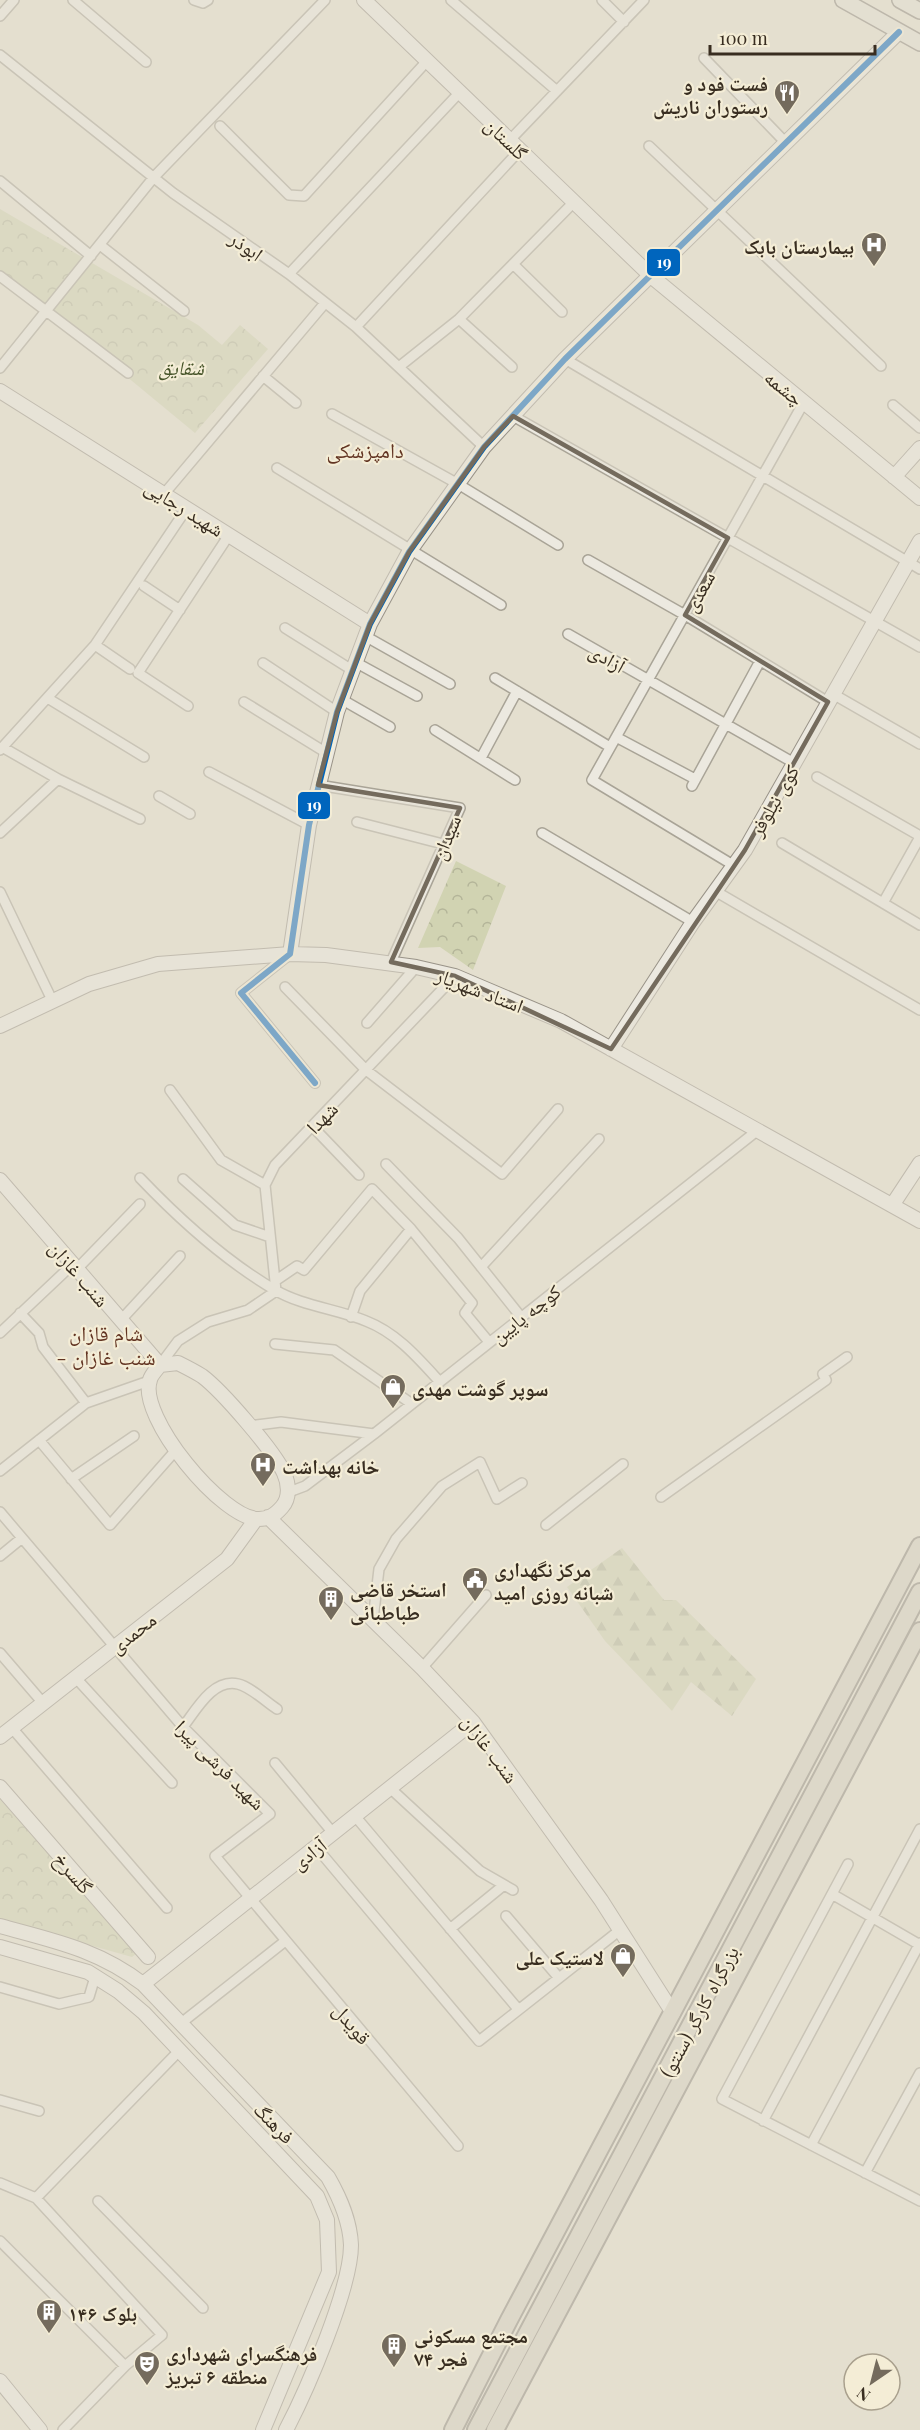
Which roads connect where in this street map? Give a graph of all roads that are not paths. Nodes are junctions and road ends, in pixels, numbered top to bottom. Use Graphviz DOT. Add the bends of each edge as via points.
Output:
graph roads {
  1 [pos="14,0"];
  2 [pos="73,0"];
  3 [pos="325,0"];
  4 [pos="364,0"];
  5 [pos="451,0"];
  6 [pos="602,0"];
  7 [pos="644,0"];
  8 [pos="843,0"];
  9 [pos="900,0"];
  10 [pos="920,11"];
  11 [pos="0,16"];
  12 [pos="624,22"];
  13 [pos="899,32"];
  14 [pos="920,43"];
  15 [pos="0,55"];
  16 [pos="704,58"];
  17 [pos="427,61"];
  18 [pos="146,62"];
  19 [pos="557,91"];
  20 [pos="460,92"];
  21 [pos="220,126"];
  22 [pos="786,143"];
  23 [pos="515,145"];
  24 [pos="649,146"];
  25 [pos="154,177"];
  26 [pos="0,181"];
  27 [pos="574,202"];
  28 [pos="716,212"];
  29 [pos="99,245"];
  30 [pos="90,256"];
  31 [pos="513,264"];
  32 [pos="289,274"];
  33 [pos="0,276"];
  34 [pos="651,276"];
  35 [pos="324,303"];
  36 [pos="46,311"];
  37 [pos="184,311"];
  38 [pos="562,312"];
  39 [pos="459,319"];
  40 [pos="356,327"];
  41 [pos="565,359"];
  42 [pos="400,366"];
  43 [pos="881,366"];
  44 [pos="0,368"];
  45 [pos="512,368"];
  46 [pos="128,373"];
  47 [pos="263,376"];
  48 [pos="0,391"];
  49 [pos="804,402"];
  50 [pos="296,404"];
  51 [pos="893,405"];
  52 [pos="332,414"];
  53 [pos="513,416"];
  54 [pos="920,428"];
  55 [pos="484,447"];
  56 [pos="920,448"];
  57 [pos="277,468"];
  58 [pos="763,476"];
  59 [pos="894,477"];
  60 [pos="458,484"];
  61 [pos="164,494"];
  62 [pos="920,498"];
  63 [pos="187,508"];
  64 [pos="230,535"];
  65 [pos="728,538"];
  66 [pos="920,541"];
  67 [pos="558,545"];
  68 [pos="409,552"];
  69 [pos="588,560"];
  70 [pos="914,565"];
  71 [pos="144,586"];
  72 [pos="501,605"];
  73 [pos="180,610"];
  74 [pos="685,615"];
  75 [pos="874,621"];
  76 [pos="285,628"];
  77 [pos="368,630"];
  78 [pos="568,634"];
  79 [pos="96,645"];
  80 [pos="920,647"];
  81 [pos="760,661"];
  82 [pos="263,663"];
  83 [pos="354,666"];
  84 [pos="130,669"];
  85 [pos="495,678"];
  86 [pos="648,680"];
  87 [pos="450,684"];
  88 [pos="517,691"];
  89 [pos="417,696"];
  90 [pos="831,698"];
  91 [pos="49,699"];
  92 [pos="244,702"];
  93 [pos="339,705"];
  94 [pos="188,706"];
  95 [pos="725,724"];
  96 [pos="390,727"];
  97 [pos="435,730"];
  98 [pos="616,737"];
  99 [pos="920,744"];
  100 [pos="610,747"];
  101 [pos="1,748"];
  102 [pos="325,752"];
  103 [pos="144,757"];
  104 [pos="481,758"];
  105 [pos="794,763"];
  106 [pos="209,772"];
  107 [pos="817,777"];
  108 [pos="58,779"];
  109 [pos="515,780"];
  110 [pos="318,785"];
  111 [pos="159,796"];
  112 [pos="190,814"];
  113 [pos="140,819"];
  114 [pos="357,822"];
  115 [pos="309,825"];
  116 [pos="0,833"];
  117 [pos="542,833"];
  118 [pos="920,837"];
  119 [pos="782,843"];
  120 [pos="443,844"];
  121 [pos="733,865"];
  122 [pos="715,891"];
  123 [pos="0,892"];
  124 [pos="883,903"];
  125 [pos="693,922"];
  126 [pos="920,925"];
  127 [pos="290,954"];
  128 [pos="391,962"];
  129 [pos="416,967"];
  130 [pos="455,976"];
  131 [pos="285,987"];
  132 [pos="52,1000"];
  133 [pos="920,1010"];
  134 [pos="367,1023"];
  135 [pos="0,1026"];
  136 [pos="611,1049"];
  137 [pos="366,1070"];
  138 [pos="315,1083"];
  139 [pos="170,1090"];
  140 [pos="558,1109"];
  141 [pos="312,1126"];
  142 [pos="758,1130"];
  143 [pos="599,1139"];
  144 [pos="920,1163"];
  145 [pos="386,1164"];
  146 [pos="359,1175"];
  147 [pos="140,1178"];
  148 [pos="183,1179"];
  149 [pos="265,1185"];
  150 [pos="3,1189"];
  151 [pos="140,1204"];
  152 [pos="893,1204"];
  153 [pos="920,1221"];
  154 [pos="411,1229"];
  155 [pos="270,1237"];
  156 [pos="180,1256"];
  157 [pos="75,1266"];
  158 [pos="482,1267"];
  159 [pos="275,1286"];
  160 [pos="20,1313"];
  161 [pos="351,1317"];
  162 [pos="521,1317"];
  163 [pos="121,1320"];
  164 [pos="0,1334"];
  165 [pos="489,1342"];
  166 [pos="275,1344"];
  167 [pos="847,1357"];
  168 [pos="160,1365"];
  169 [pos="149,1381"];
  170 [pos="440,1382"];
  171 [pos="86,1403"];
  172 [pos="412,1404"];
  173 [pos="249,1426"];
  174 [pos="374,1434"];
  175 [pos="134,1436"];
  176 [pos="39,1440"];
  177 [pos="176,1450"];
  178 [pos="623,1464"];
  179 [pos="0,1471"];
  180 [pos="71,1479"];
  181 [pos="522,1483"];
  182 [pos="289,1492"];
  183 [pos="661,1497"];
  184 [pos="0,1512"];
  185 [pos="262,1518"];
  186 [pos="546,1525"];
  187 [pos="22,1538"];
  188 [pos="920,1546"];
  189 [pos="0,1556"];
  190 [pos="920,1592"];
  191 [pos="486,1595"];
  192 [pos="373,1620"];
  193 [pos="920,1631"];
  194 [pos="115,1646"];
  195 [pos="0,1653"];
  196 [pos="422,1668"];
  197 [pos="75,1677"];
  198 [pos="43,1703"];
  199 [pos="277,1709"];
  200 [pos="473,1722"];
  201 [pos="183,1727"];
  202 [pos="12,1728"];
  203 [pos="0,1737"];
  204 [pos="275,1763"];
  205 [pos="802,1770"];
  206 [pos="820,1780"];
  207 [pos="172,1784"];
  208 [pos="0,1787"];
  209 [pos="390,1788"];
  210 [pos="355,1816"];
  211 [pos="920,1828"];
  212 [pos="333,1833"];
  213 [pos="316,1847"];
  214 [pos="848,1864"];
  215 [pos="504,1885"];
  216 [pos="513,1890"];
  217 [pos="832,1894"];
  218 [pos="249,1900"];
  219 [pos="167,1908"];
  220 [pos="506,1916"];
  221 [pos="872,1917"];
  222 [pos="0,1926"];
  223 [pos="450,1929"];
  224 [pos="620,1930"];
  225 [pos="285,1942"];
  226 [pos="920,1944"];
  227 [pos="0,1947"];
  228 [pos="148,1957"];
  229 [pos="95,1977"];
  230 [pos="559,1978"];
  231 [pos="142,1984"];
  232 [pos="0,1987"];
  233 [pos="518,2009"];
  234 [pos="673,2013"];
  235 [pos="180,2024"];
  236 [pos="178,2052"];
  237 [pos="920,2073"];
  238 [pos="0,2100"];
  239 [pos="39,2111"];
  240 [pos="764,2121"];
  241 [pos="811,2145"];
  242 [pos="458,2146"];
  243 [pos="865,2173"];
  244 [pos="0,2183"];
  245 [pos="333,2187"];
  246 [pos="316,2196"];
  247 [pos="36,2198"];
  248 [pos="98,2201"];
  249 [pos="920,2201"];
  250 [pos="1,2243"];
  251 [pos="203,2307"];
  252 [pos="125,2366"];
  253 [pos="0,2381"];
  254 [pos="40,2430"];
  255 [pos="63,2430"];
  256 [pos="264,2430"];
  257 [pos="286,2430"];
  258 [pos="453,2430"];
  259 [pos="476,2430"];
  260 [pos="495,2430"];
  1 -- 11 [label="street"];
  2 -- 18 [label="street"];
  3 -- 25 [label="street"];
  4 -- 17 [label="main road, گلستان"];
  5 -- 19 [label="street"];
  6 -- 12 [label="street"];
  7 -- 12 [label="street"];
  8 -- 13 [label="main road"];
  9 -- 10 [label="main road"];
  12 -- 19 [label="street"];
  13 -- 14 [label="main road"];
  13 -- 22 [label="main road"];
  15 -- 25 [label="street, ابوذر"];
  16 -- 22 [label="street"];
  17 -- 20 [label="main road, گلستان"];
  17 -- 21 [label="street" via="304,196 289,195"];
  19 -- 23 [label="street"];
  20 -- 23 [label="main road, گلستان"];
  20 -- 32 [label="street"];
  22 -- 28 [label="main road"];
  23 -- 27 [label="main road, گلستان"];
  23 -- 40 [label="street"];
  24 -- 28 [label="street"];
  25 -- 29 [label="street"];
  25 -- 32 [label="street, ابوذر"];
  26 -- 30 [label="street"];
  27 -- 31 [label="street"];
  27 -- 34 [label="main road, گلستان"];
  28 -- 34 [label="main road"];
  28 -- 43 [label="street"];
  29 -- 30 [label="street"];
  29 -- 37 [label="street"];
  30 -- 36 [label="street"];
  31 -- 38 [label="street"];
  31 -- 39 [label="street"];
  32 -- 35 [label="street, ابوذر"];
  33 -- 36 [label="street"];
  34 -- 41 [label="main road"];
  34 -- 49 [label="main road, چشمه"];
  35 -- 40 [label="street, ابوذر"];
  35 -- 47 [label="street"];
  36 -- 44 [label="street"];
  36 -- 46 [label="street"];
  39 -- 42 [label="street"];
  39 -- 45 [label="street"];
  40 -- 42 [label="street, ابوذر"];
  41 -- 53 [label="main road"];
  41 -- 58 [label="street"];
  42 -- 55 [label="street, ابوذر"];
  47 -- 50 [label="street"];
  47 -- 61 [label="street"];
  48 -- 61 [label="main road, شهید رجایی"];
  49 -- 58 [label="street, سعدی"];
  49 -- 59 [label="main road, چشمه"];
  51 -- 54 [label="street"];
  52 -- 60 [label="street"];
  53 -- 55 [label="main road"];
  53 -- 65 [label="street"];
  55 -- 60 [label="main road"];
  56 -- 59 [label="main road"];
  57 -- 68 [label="street"];
  58 -- 65 [label="street, سعدی"];
  58 -- 70 [label="street"];
  59 -- 62 [label="main road, چشمه"];
  60 -- 67 [label="street"];
  60 -- 68 [label="main road"];
  61 -- 63 [label="main road, شهید رجایی"];
  63 -- 64 [label="main road, شهید رجایی"];
  63 -- 79 [label="street"];
  64 -- 73 [label="street"];
  64 -- 77 [label="main road, شهید رجایی"];
  65 -- 74 [label="street, سعدی"];
  65 -- 75 [label="street"];
  66 -- 70 [label="main road, کوی نیلوفر"];
  68 -- 72 [label="street"];
  68 -- 77 [label="main road"];
  69 -- 74 [label="street"];
  70 -- 75 [label="main road, کوی نیلوفر"];
  71 -- 73 [label="street"];
  73 -- 94 [label="street" via="138,673"];
  74 -- 81 [label="street"];
  74 -- 86 [label="street, سعدی"];
  75 -- 80 [label="street"];
  75 -- 90 [label="main road, کوی نیلوفر"];
  76 -- 83 [label="street"];
  77 -- 83 [label="main road"];
  77 -- 87 [label="street"];
  78 -- 86 [label="street, آزادی"];
  79 -- 84 [label="street"];
  79 -- 91 [label="street"];
  81 -- 90 [label="street"];
  81 -- 95 [label="street"];
  82 -- 93 [label="street"];
  83 -- 89 [label="street"];
  83 -- 93 [label="main road"];
  85 -- 88 [label="street"];
  86 -- 95 [label="street, آزادی"];
  86 -- 98 [label="street, سعدی"];
  88 -- 100 [label="street"];
  88 -- 104 [label="street"];
  90 -- 99 [label="street"];
  90 -- 105 [label="main road, کوی نیلوفر"];
  91 -- 101 [label="street"];
  91 -- 103 [label="street"];
  92 -- 102 [label="street"];
  93 -- 96 [label="street"];
  93 -- 102 [label="main road"];
  95 -- 98 [label="street" via="694,783"];
  95 -- 105 [label="street, آزادی"];
  97 -- 104 [label="street"];
  98 -- 100 [label="street, سعدی"];
  100 -- 121 [label="street, سعدی" via="592,780"];
  101 -- 108 [label="street"];
  102 -- 110 [label="main road"];
  104 -- 109 [label="street"];
  105 -- 121 [label="main road, کوی نیلوفر"];
  106 -- 115 [label="street"];
  107 -- 118 [label="street"];
  108 -- 113 [label="street"];
  108 -- 116 [label="street"];
  110 -- 115 [label="main road"];
  110 -- 120 [label="street, سیدان" via="460,808"];
  111 -- 112 [label="street"];
  114 -- 120 [label="street"];
  115 -- 127 [label="main road"];
  117 -- 125 [label="street"];
  118 -- 124 [label="street"];
  119 -- 124 [label="street"];
  120 -- 128 [label="street, سیدان"];
  121 -- 122 [label="main road, کوی نیلوفر"];
  122 -- 125 [label="main road, کوی نیلوفر"];
  122 -- 133 [label="street"];
  123 -- 132 [label="street"];
  124 -- 126 [label="street"];
  125 -- 136 [label="main road, کوی نیلوفر"];
  127 -- 128 [label="main road, استاد شهریار"];
  127 -- 132 [label="main road, استاد شهریار" via="158,964 89,984"];
  127 -- 138 [label="street" via="241,993"];
  128 -- 129 [label="main road, استاد شهریار"];
  129 -- 130 [label="main road, استاد شهریار"];
  129 -- 134 [label="street"];
  130 -- 136 [label="main road, استاد شهریار" via="561,1021"];
  130 -- 137 [label="street, شهدا"];
  131 -- 137 [label="street"];
  132 -- 135 [label="main road, استاد شهریار"];
  136 -- 142 [label="main road, استاد شهریار"];
  137 -- 140 [label="street" via="502,1174"];
  137 -- 141 [label="street, شهدا"];
  139 -- 149 [label="street" via="220,1160"];
  141 -- 146 [label="street"];
  141 -- 149 [label="street, شهدا" via="275,1165"];
  142 -- 152 [label="main road, استاد شهریار"];
  142 -- 162 [label="street, کوچه پایین"];
  143 -- 158 [label="street"];
  144 -- 152 [label="main road"];
  145 -- 158 [label="street"];
  147 -- 159 [label="street" via="186,1226"];
  148 -- 155 [label="street" via="235,1225"];
  149 -- 155 [label="street"];
  150 -- 157 [label="main road, شنب غازان"];
  151 -- 157 [label="street"];
  152 -- 153 [label="main road, استاد شهریار"];
  154 -- 159 [label="street" via="372,1189 304,1270 297,1266"];
  154 -- 161 [label="street" via="360,1291"];
  154 -- 165 [label="street" via="472,1303 465,1313"];
  155 -- 159 [label="street"];
  156 -- 163 [label="street"];
  157 -- 160 [label="street"];
  157 -- 163 [label="main road, شنب غازان"];
  158 -- 162 [label="street"];
  159 -- 161 [label="street"];
  159 -- 168 [label="street" via="248,1310 208,1322 178,1341"];
  160 -- 164 [label="street"];
  160 -- 171 [label="street" via="39,1333 43,1347"];
  161 -- 170 [label="street" via="394,1335"];
  162 -- 165 [label="street, کوچه پایین"];
  163 -- 168 [label="main road, شنب غازان"];
  165 -- 170 [label="street, کوچه پایین"];
  166 -- 172 [label="street" via="334,1350"];
  167 -- 183 [label="street" via="823,1374 826,1380"];
  168 -- 169 [label="main road"];
  168 -- 173 [label="main road" via="178,1363 202,1376"];
  169 -- 171 [label="street"];
  169 -- 177 [label="main road, شنب غازان" via="151,1404"];
  170 -- 172 [label="street, کوچه پایین"];
  171 -- 176 [label="street"];
  172 -- 174 [label="street, کوچه پایین"];
  173 -- 174 [label="street" via="281,1422"];
  173 -- 182 [label="main road" via="284,1473"];
  174 -- 182 [label="street, کوچه پایین" via="305,1486"];
  175 -- 180 [label="street"];
  176 -- 179 [label="street"];
  176 -- 180 [label="street"];
  177 -- 180 [label="street" via="110,1525"];
  177 -- 185 [label="main road, شنب غازان" via="212,1491 241,1512"];
  178 -- 186 [label="street"];
  181 -- 192 [label="street" via="497,1499 480,1462 442,1486 396,1539 379,1569"];
  182 -- 185 [label="main road, محمدی" via="284,1505"];
  184 -- 187 [label="street, شهید فرشی پیرا"];
  185 -- 192 [label="main road, شنب غازان"];
  185 -- 194 [label="main road, محمدی" via="227,1559"];
  187 -- 189 [label="street"];
  187 -- 194 [label="street, شهید فرشی پیرا"];
  188 -- 205 [label="highway"];
  190 -- 206 [label="highway, بزرگراه کارگر (سنتو)"];
  191 -- 196 [label="street"];
  192 -- 196 [label="main road, شنب غازان"];
  193 -- 260 [label="highway, بزرگراه کارگر (سنتو)"];
  194 -- 197 [label="main road, محمدی"];
  194 -- 201 [label="street, شهید فرشی پیرا"];
  195 -- 198 [label="street"];
  196 -- 200 [label="main road, شنب غازان"];
  197 -- 198 [label="main road, محمدی"];
  197 -- 207 [label="street"];
  198 -- 202 [label="main road, محمدی"];
  199 -- 201 [label="street" via="240,1684 215,1687"];
  200 -- 209 [label="main road, آزادی"];
  200 -- 224 [label="main road, شنب غازان"];
  201 -- 218 [label="street, شهید فرشی پیرا" via="270,1814 214,1856"];
  202 -- 203 [label="main road, محمدی"];
  202 -- 219 [label="street"];
  204 -- 212 [label="street"];
  205 -- 206 [label="highway"];
  205 -- 234 [label="highway"];
  206 -- 259 [label="highway, بزرگراه کارگر (سنتو)"];
  208 -- 228 [label="main road, گلسرخ"];
  209 -- 210 [label="main road, آزادی"];
  209 -- 215 [label="street" via="480,1871"];
  210 -- 212 [label="main road, آزادی"];
  210 -- 223 [label="street"];
  211 -- 221 [label="street"];
  212 -- 213 [label="main road, آزادی"];
  213 -- 218 [label="main road, آزادی"];
  213 -- 233 [label="street" via="479,2041"];
  214 -- 217 [label="street"];
  215 -- 216 [label="street"];
  215 -- 223 [label="street"];
  217 -- 221 [label="street"];
  217 -- 240 [label="street" via="722,2099"];
  218 -- 225 [label="street, قویدل"];
  218 -- 231 [label="main road, آزادی"];
  220 -- 230 [label="street"];
  221 -- 226 [label="street"];
  221 -- 240 [label="street"];
  222 -- 231 [label="main road, فرهنگ" via="90,1951 121,1967"];
  223 -- 233 [label="street"];
  224 -- 230 [label="street"];
  224 -- 234 [label="main road, شنب غازان"];
  225 -- 235 [label="street"];
  225 -- 242 [label="street, قویدل"];
  226 -- 241 [label="street"];
  227 -- 229 [label="main road, فرهنگ"];
  229 -- 232 [label="street" via="89,1997 59,2004"];
  229 -- 236 [label="main road, فرهنگ" via="144,2013"];
  230 -- 233 [label="street"];
  231 -- 235 [label="main road, فرهنگ"];
  234 -- 258 [label="highway" via="508,2319"];
  235 -- 245 [label="main road, فرهنگ" via="328,2177"];
  236 -- 246 [label="main road, فرهنگ"];
  236 -- 247 [label="street"];
  237 -- 243 [label="street"];
  238 -- 239 [label="street"];
  240 -- 241 [label="street"];
  241 -- 243 [label="street"];
  243 -- 249 [label="street"];
  244 -- 247 [label="street"];
  245 -- 246 [label="main road"];
  245 -- 257 [label="main road, فرهنگ" via="344,2208 351,2244 348,2276"];
  246 -- 256 [label="main road, فرهنگ" via="327,2220 329,2272"];
  247 -- 252 [label="street" via="162,2335"];
  248 -- 251 [label="street"];
  250 -- 252 [label="street"];
  252 -- 255 [label="street"];
  253 -- 254 [label="main road"];
}
